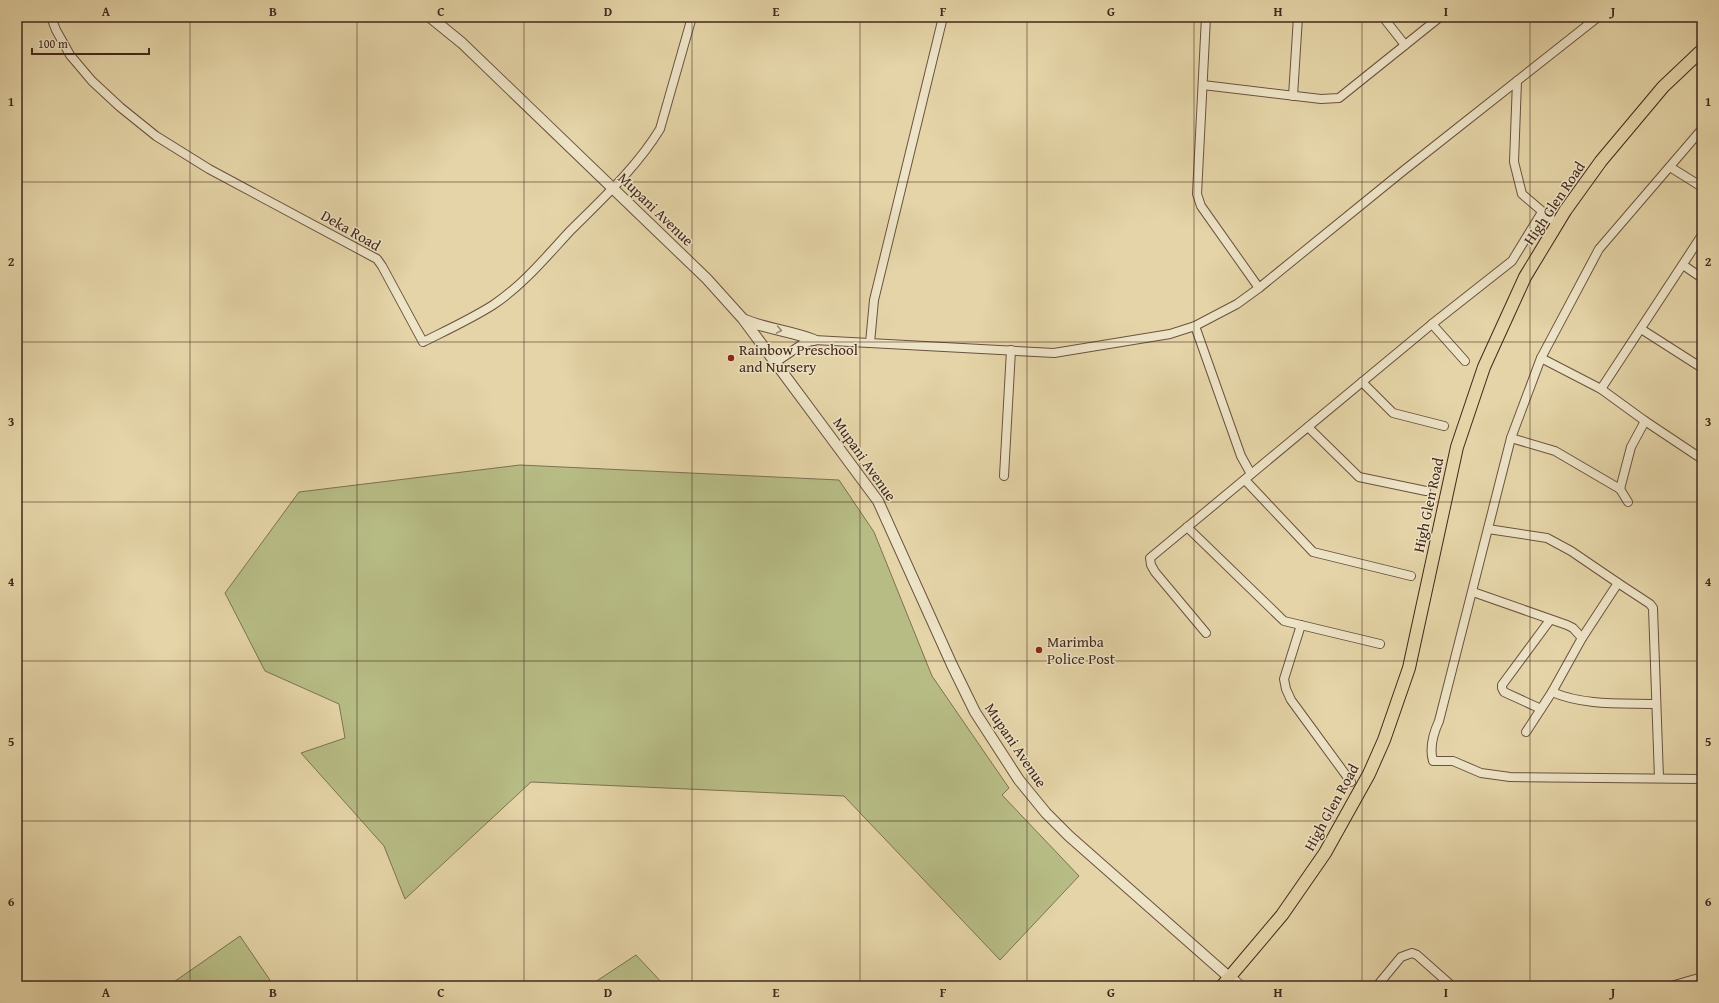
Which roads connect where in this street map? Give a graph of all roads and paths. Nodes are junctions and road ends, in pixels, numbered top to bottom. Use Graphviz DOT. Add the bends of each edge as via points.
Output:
graph roads {
  1 [pos="51,17"];
  2 [pos="430,17"];
  3 [pos="692,17"];
  4 [pos="944,17"];
  5 [pos="1206,17"];
  6 [pos="1298,17"];
  7 [pos="1383,17"];
  8 [pos="1440,17"];
  9 [pos="1598,17"];
  10 [pos="1405,45"];
  11 [pos="1702,50"];
  12 [pos="1517,81"];
  13 [pos="1202,85"];
  14 [pos="1293,96"];
  15 [pos="1702,130"];
  16 [pos="1670,167"];
  17 [pos="1702,187"];
  18 [pos="612,188"];
  19 [pos="1542,212"];
  20 [pos="1557,224"];
  21 [pos="1702,235"];
  22 [pos="1683,265"];
  23 [pos="1702,278"];
  24 [pos="1259,288"];
  25 [pos="743,319"];
  26 [pos="1432,324"];
  27 [pos="1195,326"];
  28 [pos="1641,329"];
  29 [pos="814,340"];
  30 [pos="870,343"];
  31 [pos="1011,350"];
  32 [pos="1541,358"];
  33 [pos="1465,360"];
  34 [pos="776,362"];
  35 [pos="1702,368"];
  36 [pos="1362,382"];
  37 [pos="1601,389"];
  38 [pos="1644,421"];
  39 [pos="1444,426"];
  40 [pos="1308,427"];
  41 [pos="1511,438"];
  42 [pos="1702,458"];
  43 [pos="1251,474"];
  44 [pos="1004,476"];
  45 [pos="1244,480"];
  46 [pos="1620,489"];
  47 [pos="1426,491"];
  48 [pos="1628,502"];
  49 [pos="1187,527"];
  50 [pos="1488,529"];
  51 [pos="1411,576"];
  52 [pos="1618,583"];
  53 [pos="1473,592"];
  54 [pos="1550,620"];
  55 [pos="1301,625"];
  56 [pos="1206,633"];
  57 [pos="1582,638"];
  58 [pos="1380,644"];
  59 [pos="1552,692"];
  60 [pos="1656,704"];
  61 [pos="1541,709"];
  62 [pos="1526,732"];
  63 [pos="1659,778"];
  64 [pos="1702,779"];
  65 [pos="1351,782"];
  66 [pos="1702,977"];
  67 [pos="1226,982"];
  68 [pos="1240,986"];
  69 [pos="1377,986"];
  70 [pos="1452,986"];
  71 [pos="1671,986"];
  1 -- 18 [label="street, Deka Road" via="70,55 92,81 156,136 209,169 377,259 423,342 493,305 517,287"];
  2 -- 18 [label="street, Mupani Avenue" via="462,43"];
  3 -- 18 [label="street" via="660,128 650,144"];
  4 -- 30 [label="street" via="874,300"];
  5 -- 13 [label="street"];
  6 -- 14 [label="street"];
  7 -- 10 [label="street"];
  8 -- 10 [label="street"];
  9 -- 12 [label="street"];
  10 -- 14 [label="street" via="1339,98"];
  11 -- 20 [label="main road, High Glen Road" via="1663,87 1632,122"];
  12 -- 19 [label="street" via="1514,162 1522,194"];
  12 -- 24 [label="street"];
  13 -- 14 [label="street"];
  13 -- 24 [label="street" via="1197,194 1201,206"];
  15 -- 16 [label="street"];
  16 -- 17 [label="street"];
  16 -- 32 [label="street" via="1599,249"];
  18 -- 25 [label="street, Mupani Avenue" via="707,279"];
  19 -- 20 [label="street"];
  19 -- 26 [label="street" via="1512,261"];
  20 -- 67 [label="main road, High Glen Road" via="1525,277 1484,368 1457,447 1409,668 1384,740 1369,774 1325,853 1282,915"];
  21 -- 22 [label="street"];
  22 -- 23 [label="street"];
  22 -- 28 [label="street"];
  24 -- 27 [label="street" via="1237,304"];
  25 -- 29 [label="street, one-way" via="761,327 796,333"];
  25 -- 34 [label="street, Mupani Avenue"];
  26 -- 33 [label="street"];
  26 -- 36 [label="street"];
  27 -- 31 [label="street" via="1170,334 1054,352"];
  27 -- 43 [label="street" via="1241,456"];
  28 -- 35 [label="street"];
  28 -- 37 [label="street"];
  29 -- 30 [label="street"];
  29 -- 34 [label="street" via="801,345"];
  30 -- 31 [label="street"];
  31 -- 44 [label="street"];
  32 -- 37 [label="street"];
  32 -- 41 [label="street"];
  34 -- 67 [label="street, Mupani Avenue" via="878,500 974,712 1019,780 1065,832"];
  36 -- 39 [label="street" via="1393,413"];
  36 -- 40 [label="street"];
  37 -- 38 [label="street"];
  38 -- 42 [label="street"];
  38 -- 46 [label="street" via="1631,447"];
  40 -- 43 [label="street"];
  40 -- 47 [label="street" via="1359,477"];
  41 -- 46 [label="street" via="1555,451"];
  41 -- 50 [label="street"];
  43 -- 45 [label="street"];
  45 -- 49 [label="street"];
  45 -- 51 [label="street" via="1313,552"];
  46 -- 48 [label="street"];
  49 -- 55 [label="street" via="1284,621"];
  49 -- 56 [label="street" via="1150,558 1151,565"];
  50 -- 52 [label="street" via="1547,538 1572,551"];
  50 -- 53 [label="street"];
  52 -- 57 [label="street"];
  52 -- 60 [label="street" via="1652,606"];
  53 -- 54 [label="street"];
  53 -- 63 [label="street" via="1434,733 1430,752 1433,761 1453,761 1481,773 1510,777"];
  54 -- 57 [label="street" via="1573,628"];
  54 -- 61 [label="street" via="1502,686 1504,692"];
  55 -- 58 [label="street"];
  55 -- 65 [label="street" via="1284,679 1286,689"];
  57 -- 59 [label="street"];
  59 -- 60 [label="street" via="1564,697 1593,702"];
  59 -- 61 [label="street"];
  60 -- 63 [label="street"];
  61 -- 62 [label="street"];
  63 -- 64 [label="street"];
  66 -- 71 [label="street"];
  67 -- 68 [label="main road"];
  69 -- 70 [label="street" via="1401,957 1412,953"];
}
